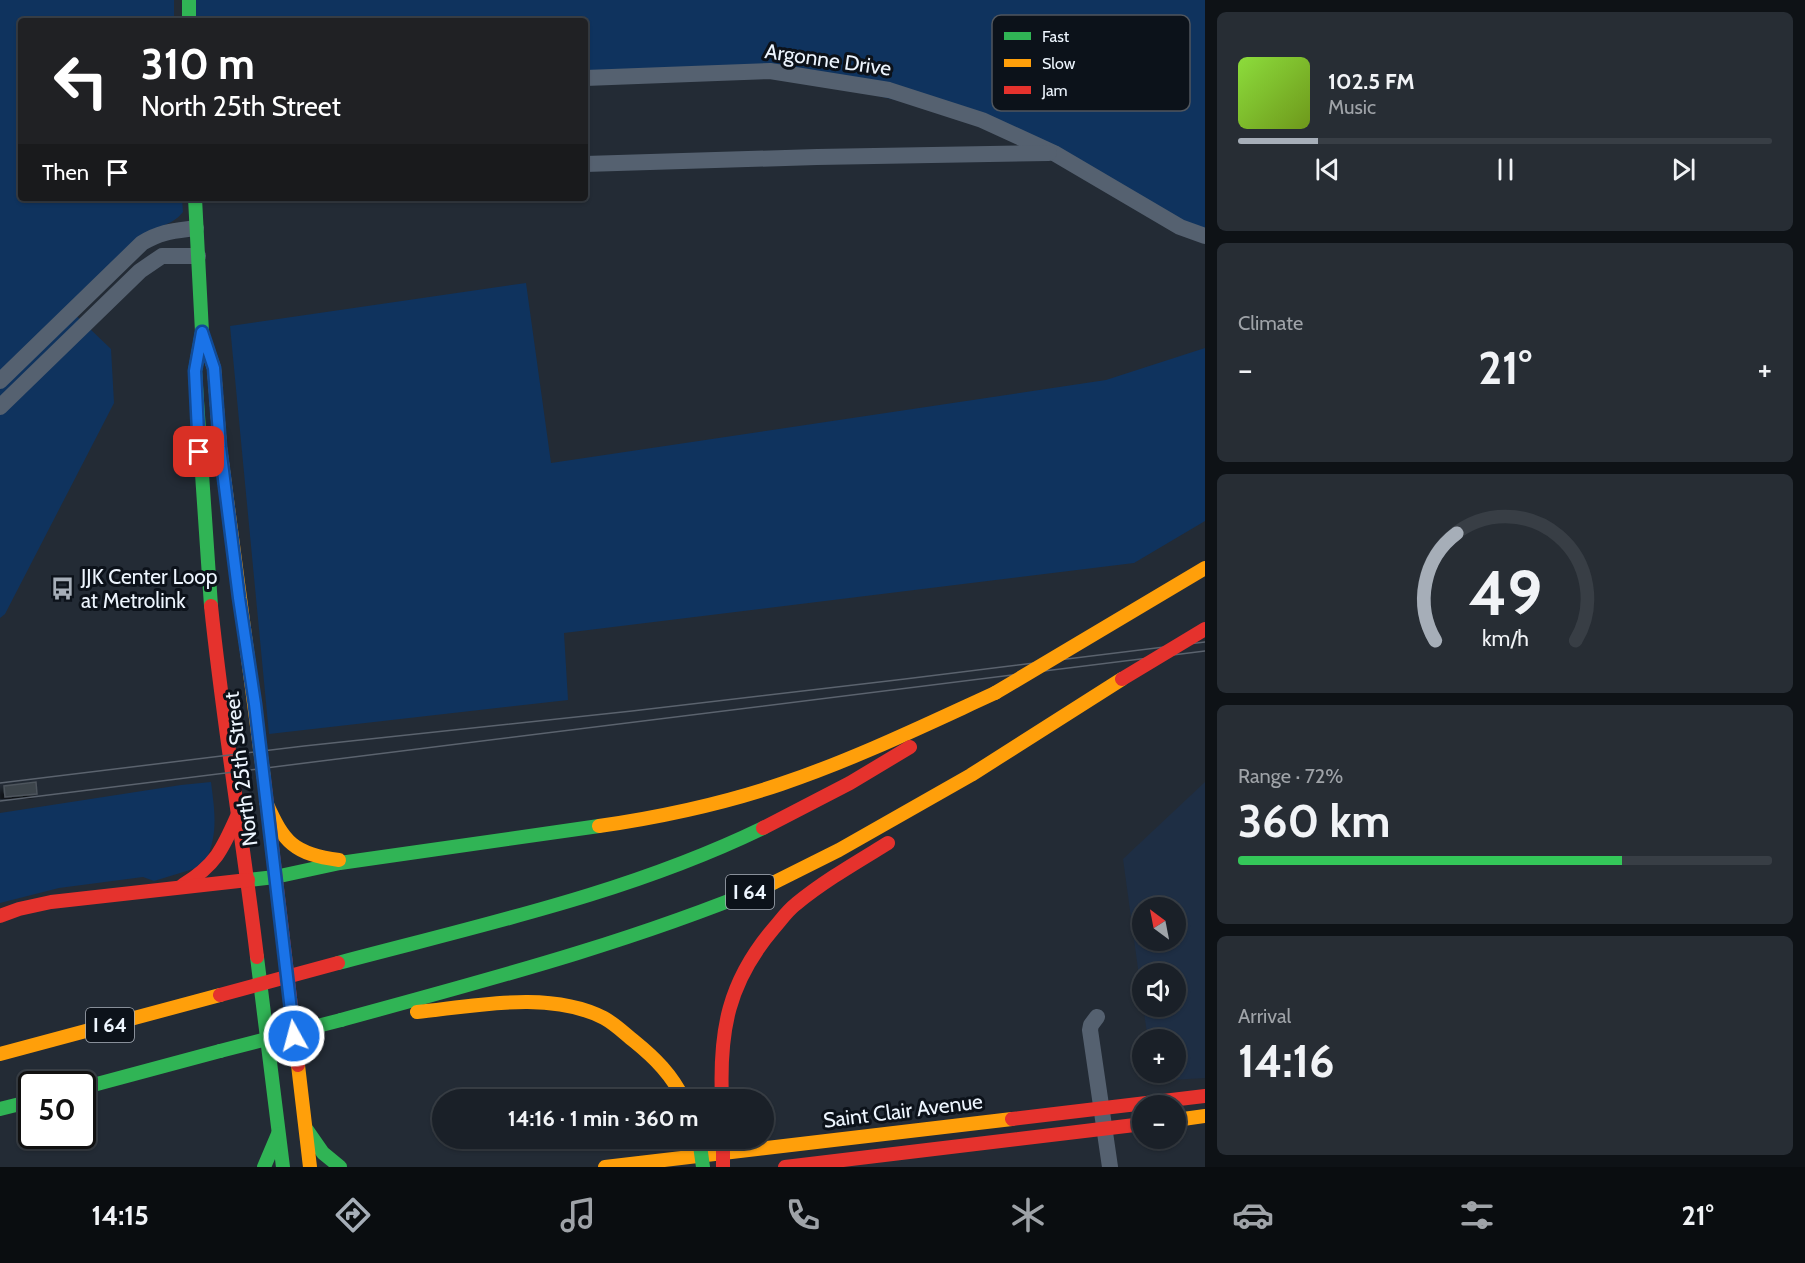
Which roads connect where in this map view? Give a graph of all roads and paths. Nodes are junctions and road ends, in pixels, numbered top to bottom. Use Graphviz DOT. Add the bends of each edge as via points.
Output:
graph roads {
  1 [pos="189,0"];
  2 [pos="189,18"];
  3 [pos="588,78"];
  4 [pos="1054,153"];
  5 [pos="588,164"];
  6 [pos="195,201"];
  7 [pos="196,228"];
  8 [pos="1205,236"];
  9 [pos="198,256"];
  10 [pos="202,332"];
  11 [pos="0,381"];
  12 [pos="0,407"];
  13 [pos="1205,568"];
  14 [pos="1205,629"];
  15 [pos="995,693"];
  16 [pos="994,760"];
  17 [pos="968,793"];
  18 [pos="266,802"];
  19 [pos="239,812"];
  20 [pos="903,835"];
  21 [pos="352,861"];
  22 [pos="274,877"];
  23 [pos="248,880"];
  24 [pos="179,887"];
  25 [pos="0,916"];
  26 [pos="1096,1017"];
  27 [pos="341,1020"];
  28 [pos="0,1054"];
  29 [pos="96,1084"];
  30 [pos="678,1089"];
  31 [pos="721,1089"];
  32 [pos="1205,1096"];
  33 [pos="18,1104"];
  34 [pos="0,1109"];
  35 [pos="1101,1109"];
  36 [pos="1205,1116"];
  37 [pos="1186,1119"];
  38 [pos="1132,1125"];
  39 [pos="305,1127"];
  40 [pos="1104,1128"];
  41 [pos="280,1130"];
  42 [pos="701,1149"];
  43 [pos="723,1149"];
  44 [pos="264,1167"];
  45 [pos="283,1167"];
  46 [pos="310,1167"];
  47 [pos="340,1167"];
  48 [pos="605,1167"];
  49 [pos="704,1167"];
  50 [pos="723,1167"];
  51 [pos="785,1167"];
  52 [pos="1110,1167"];
  1 -- 2 [label="main road"];
  3 -- 4 [label="street, Argonne Drive" via="770,71 889,90 982,120"];
  4 -- 5 [label="street"];
  4 -- 8 [label="street, Argonne Drive" via="1180,227"];
  6 -- 7 [label="main road, North 25th Street"];
  7 -- 9 [label="main road, North 25th Street"];
  7 -- 11 [label="street" via="156,235 142,243"];
  9 -- 10 [label="main road, North 25th Street"];
  9 -- 12 [label="street" via="162,256 140,271"];
  10 -- 18 [label="main road, North 25th Street" via="214,368 220,447"];
  10 -- 19 [label="main road, North 25th Street" via="195,371 207,563 218,678"];
  13 -- 15 [label="main road, I 64, bridge"];
  14 -- 16 [label="main road, I 64, bridge"];
  15 -- 21 [label="main road" via="849,757 752,793 685,811"];
  15 -- 28 [label="main road, I 64, bridge" via="833,793 663,870 553,906"];
  16 -- 17 [label="main road"];
  16 -- 27 [label="main road, I 64" via="830,855 707,909 579,953"];
  18 -- 21 [label="main road" via="285,839 297,850"];
  18 -- 22 [label="main road, North 25th Street"];
  19 -- 23 [label="main road, North 25th Street"];
  19 -- 24 [label="main road" via="217,859"];
  20 -- 31 [label="main road" via="794,906 759,945 742,972 730,1011 724,1034"];
  21 -- 22 [label="main road"];
  22 -- 23 [label="main road"];
  22 -- 39 [label="main road, North 25th Street"];
  23 -- 24 [label="main road"];
  23 -- 41 [label="main road, North 25th Street"];
  24 -- 25 [label="main road" via="51,902"];
  26 -- 35 [label="street" via="1090,1030"];
  27 -- 29 [label="main road, I 64, bridge"];
  27 -- 30 [label="main road" via="514,1003 576,1007 605,1019 656,1058"];
  32 -- 35 [label="main road, Saint Clair Avenue"];
  33 -- 34 [label="main road"];
  35 -- 40 [label="street"];
  35 -- 48 [label="main road, Saint Clair Avenue"];
  36 -- 37 [label="main road"];
  38 -- 40 [label="main road, Saint Clair Avenue"];
  39 -- 46 [label="main road, North 25th Street"];
  39 -- 47 [label="main road" via="323,1153"];
  40 -- 51 [label="main road, Saint Clair Avenue"];
  40 -- 52 [label="street"];
  41 -- 44 [label="main road"];
  41 -- 45 [label="main road, North 25th Street"];
  42 -- 49 [label="main road, bridge"];
  43 -- 50 [label="main road, bridge"];
}
